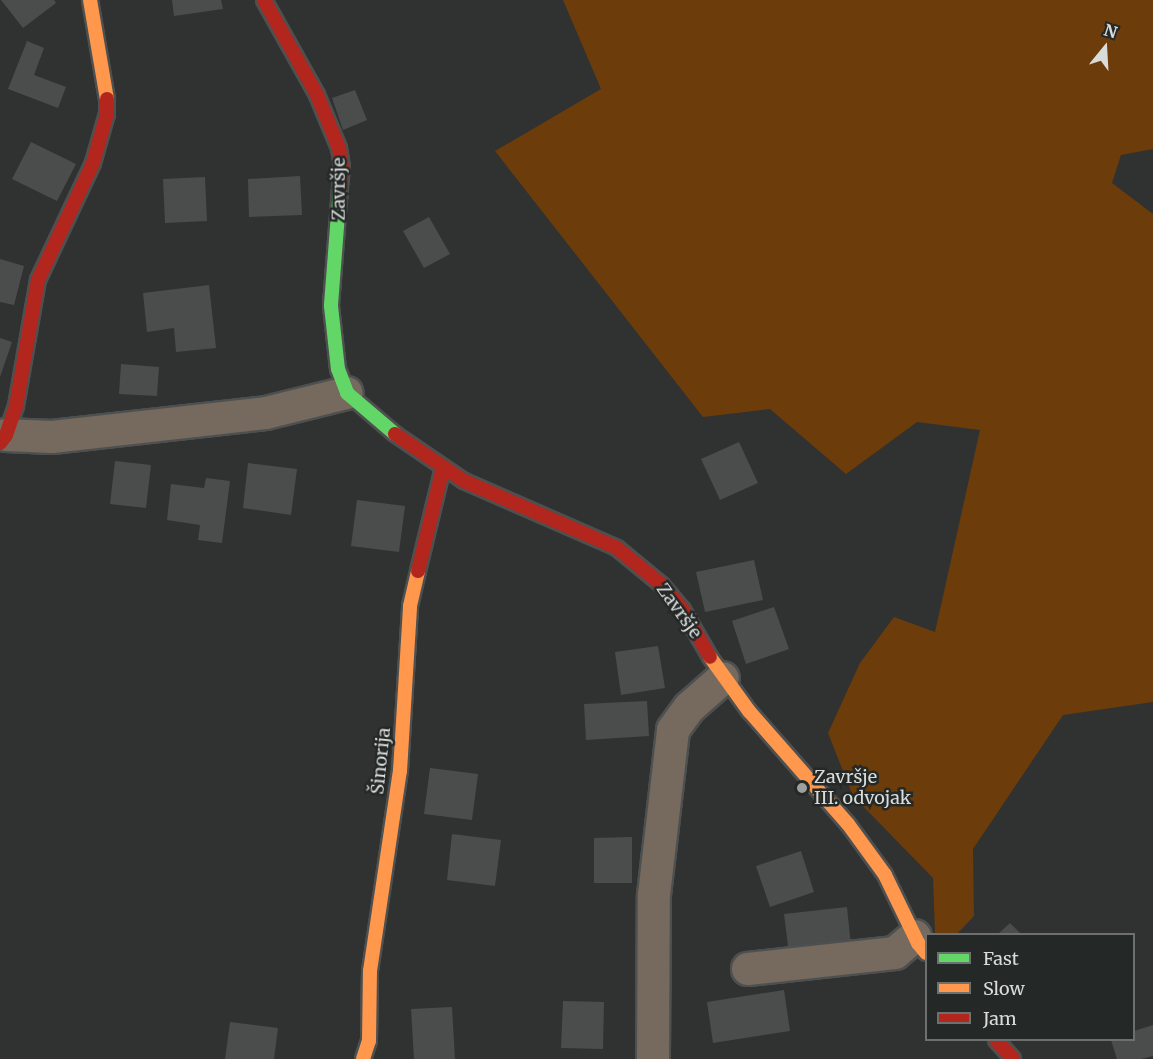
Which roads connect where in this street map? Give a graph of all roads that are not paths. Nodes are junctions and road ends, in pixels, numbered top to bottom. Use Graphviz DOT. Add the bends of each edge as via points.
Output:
graph roads {
  1 [pos="90,0"];
  2 [pos="264,0"];
  3 [pos="347,393"];
  4 [pos="3,439"];
  5 [pos="443,468"];
  6 [pos="723,678"];
  7 [pos="921,944"];
  8 [pos="748,969"];
  9 [pos="997,1041"];
  10 [pos="363,1059"];
  11 [pos="653,1059"];
  12 [pos="1012,1059"];
  1 -- 4 [label="street" via="107,88 107,114 93,163 38,280 16,406"];
  2 -- 3 [label="street, Završje" via="317,95 339,148 342,188 332,306 338,369"];
  3 -- 4 [label="street" via="266,413"];
  3 -- 5 [label="street, Završje" via="374,419"];
  5 -- 6 [label="street, Završje" via="495,496 617,548 635,561 683,610"];
  5 -- 10 [label="street, Šinorija" via="410,606 400,771 370,971 369,1041"];
  6 -- 7 [label="street, Završje" via="848,824 885,875"];
  6 -- 11 [label="street" via="689,708 673,730 654,896"];
  7 -- 8 [label="street, Završje" via="895,953"];
  9 -- 12 [label="street"];
}
